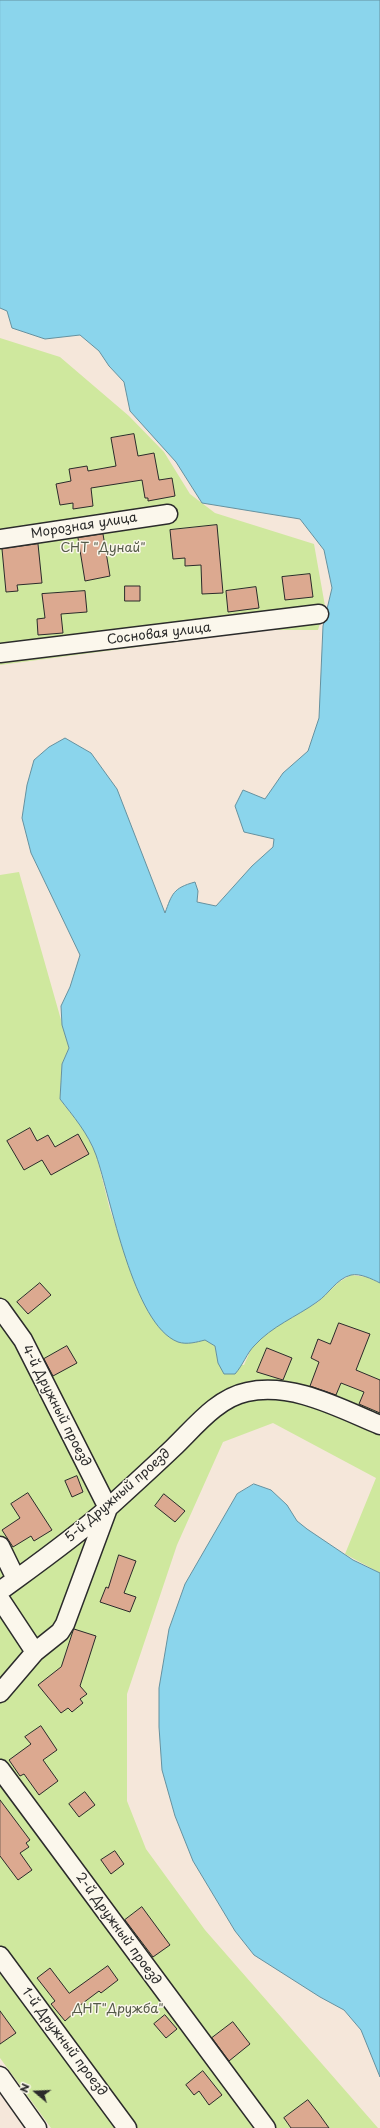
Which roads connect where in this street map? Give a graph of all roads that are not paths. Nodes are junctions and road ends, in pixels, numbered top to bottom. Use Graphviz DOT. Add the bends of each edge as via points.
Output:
graph roads {
  1 [pos="168,514"];
  2 [pos="0,539"];
  3 [pos="319,614"];
  4 [pos="0,653"];
  5 [pos="0,1308"];
  6 [pos="380,1425"];
  7 [pos="108,1508"];
  8 [pos="0,1546"];
  9 [pos="16,1579"];
  10 [pos="0,1591"];
  11 [pos="0,1599"];
  12 [pos="35,1652"];
  13 [pos="0,1692"];
  14 [pos="0,1769"];
  15 [pos="0,1956"];
  16 [pos="0,2076"];
  17 [pos="37,2128"];
  18 [pos="127,2128"];
  19 [pos="266,2128"];
  1 -- 2 [label="street, Морозная улица"];
  3 -- 4 [label="street, Сосновая улица"];
  5 -- 7 [label="street, 4-й Дружный проезд" via="23,1340"];
  6 -- 7 [label="street, 5-й Дружный проезд" via="314,1398 296,1394 262,1390 233,1396 211,1412"];
  7 -- 9 [label="street, 5-й Дружный проезд"];
  7 -- 12 [label="street" via="65,1624 60,1632"];
  8 -- 9 [label="street"];
  9 -- 10 [label="street, 5-й Дружный проезд"];
  11 -- 12 [label="street"];
  12 -- 13 [label="street"];
  14 -- 19 [label="street, 2-й Дружный проезд"];
  15 -- 18 [label="street, 1-й Дружный проезд"];
  16 -- 17 [label="street"];
}
